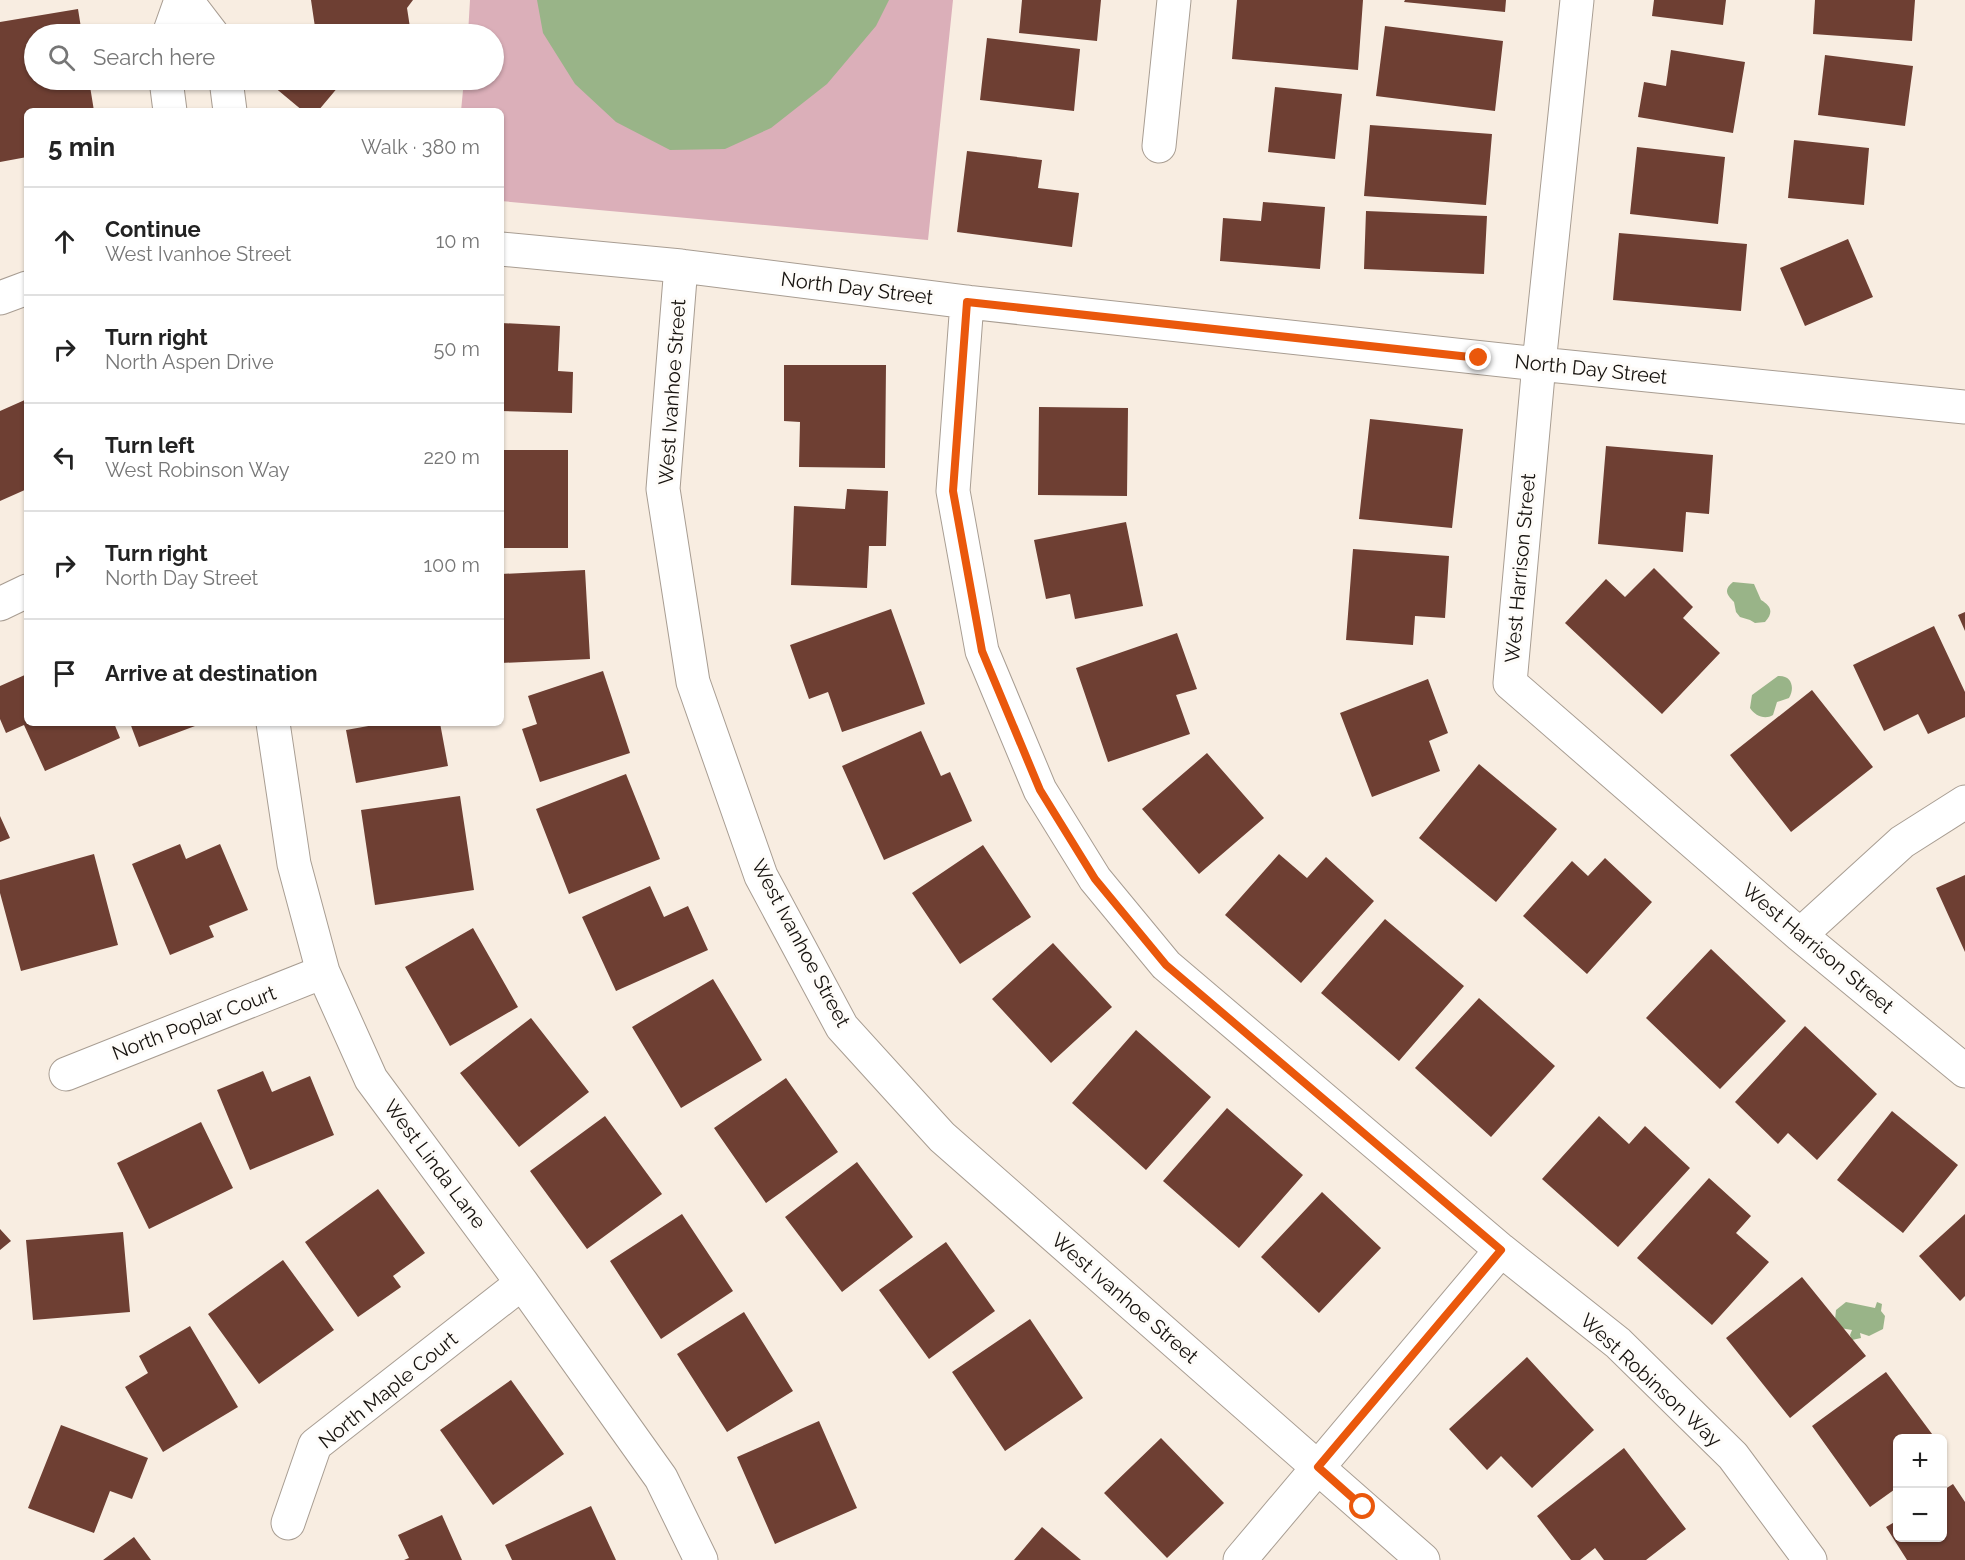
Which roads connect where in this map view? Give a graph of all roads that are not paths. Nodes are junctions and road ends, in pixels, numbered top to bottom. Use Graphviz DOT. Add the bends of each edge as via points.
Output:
graph roads {
  1 [pos="181,0"];
  2 [pos="186,0"];
  3 [pos="1174,0"];
  4 [pos="1577,0"];
  5 [pos="173,24"];
  6 [pos="204,24"];
  7 [pos="168,90"];
  8 [pos="227,90"];
  9 [pos="171,108"];
  10 [pos="230,108"];
  11 [pos="1159,146"];
  12 [pos="504,249"];
  13 [pos="681,266"];
  14 [pos="24,289"];
  15 [pos="0,298"];
  16 [pos="967,302"];
  17 [pos="1539,364"];
  18 [pos="1965,407"];
  19 [pos="24,592"];
  20 [pos="0,604"];
  21 [pos="273,726"];
  22 [pos="1965,801"];
  23 [pos="1800,934"];
  24 [pos="323,972"];
  25 [pos="1965,1071"];
  26 [pos="66,1074"];
  27 [pos="1501,1250"];
  28 [pos="522,1282"];
  29 [pos="1318,1467"];
  30 [pos="288,1522"];
  31 [pos="701,1560"];
  32 [pos="1240,1560"];
  33 [pos="1423,1560"];
  34 [pos="1809,1560"];
  1 -- 5 [label="street"];
  2 -- 6 [label="street"];
  3 -- 11 [label="street"];
  4 -- 17 [label="street, West Harrison Street"];
  7 -- 9 [label="street"];
  8 -- 10 [label="street"];
  12 -- 13 [label="street, North Day Street"];
  13 -- 16 [label="street, North Day Street"];
  13 -- 29 [label="street, West Ivanhoe Street" via="663,489 693,682 761,876 842,1028 942,1137"];
  14 -- 15 [label="street"];
  16 -- 17 [label="street, North Day Street"];
  16 -- 27 [label="street, West Robinson Way" via="953,491 982,651 1040,790 1095,879 1166,965"];
  17 -- 18 [label="street, North Day Street"];
  17 -- 23 [label="street, West Harrison Street" via="1510,683"];
  19 -- 20 [label="street"];
  21 -- 24 [label="street, West Linda Lane" via="294,864"];
  22 -- 23 [label="street" via="1902,842"];
  23 -- 25 [label="street, West Harrison Street"];
  24 -- 26 [label="street, North Poplar Court"];
  24 -- 28 [label="street, West Linda Lane" via="371,1078"];
  27 -- 29 [label="street"];
  27 -- 34 [label="street, West Robinson Way" via="1618,1343 1733,1456"];
  28 -- 30 [label="street, North Maple Court" via="315,1445"];
  28 -- 31 [label="street, West Linda Lane" via="661,1478"];
  29 -- 32 [label="street"];
  29 -- 33 [label="street, West Ivanhoe Street"];
}
